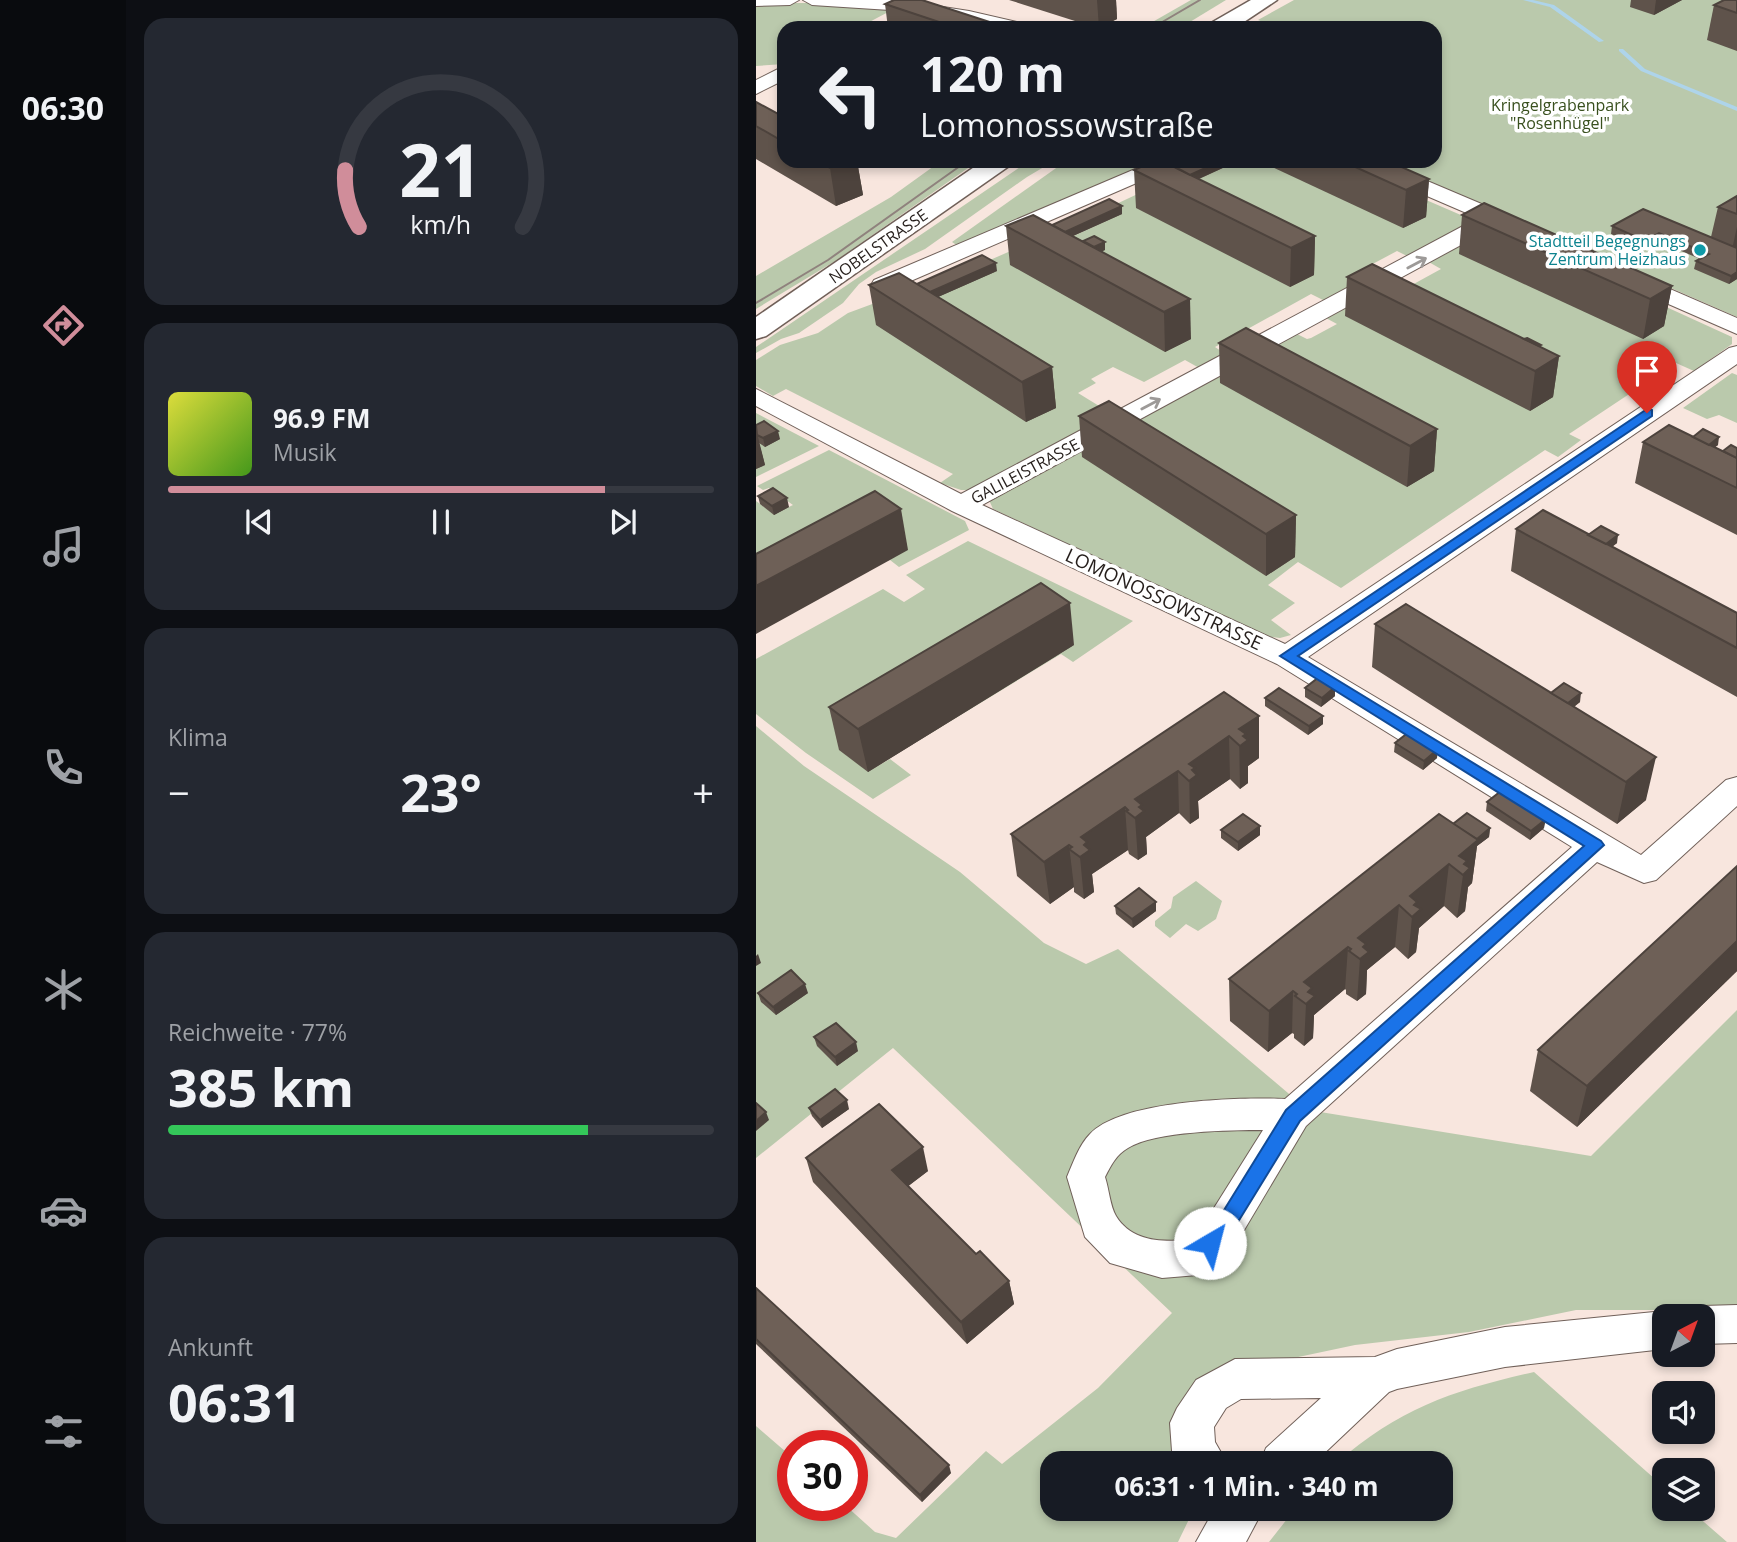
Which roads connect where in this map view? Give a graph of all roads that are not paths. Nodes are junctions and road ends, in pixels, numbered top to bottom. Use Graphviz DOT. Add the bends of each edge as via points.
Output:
graph roads {
  1 [pos="790,0"];
  2 [pos="812,0"];
  3 [pos="1236,0"];
  4 [pos="1266,0"];
  5 [pos="756,1"];
  6 [pos="902,7"];
  7 [pos="880,20"];
  8 [pos="991,21"];
  9 [pos="1214,21"];
  10 [pos="1219,21"];
  11 [pos="777,76"];
  12 [pos="756,88"];
  13 [pos="990,168"];
  14 [pos="1155,168"];
  15 [pos="1378,168"];
  16 [pos="1495,218"];
  17 [pos="1523,231"];
  18 [pos="1613,271"];
  19 [pos="882,285"];
  20 [pos="1737,327"];
  21 [pos="756,330"];
  22 [pos="1737,353"];
  23 [pos="756,396"];
  24 [pos="961,505"];
  25 [pos="1287,656"];
  26 [pos="1737,788"];
  27 [pos="1595,845"];
  28 [pos="1293,1115"];
  29 [pos="1737,1324"];
  30 [pos="1715,1325"];
  31 [pos="1652,1330"];
  32 [pos="1375,1377"];
  33 [pos="1194,1451"];
  34 [pos="1295,1451"];
  35 [pos="1233,1521"];
  36 [pos="1219,1542"];
  1 -- 5 [label="street"];
  2 -- 6 [label="street"];
  3 -- 9 [label="main road"];
  4 -- 10 [label="main road"];
  6 -- 7 [label="street"];
  6 -- 8 [label="street"];
  11 -- 12 [label="street"];
  13 -- 21 [label="main road, NOBELSTRASSE"];
  14 -- 19 [label="street"];
  15 -- 16 [label="street"];
  16 -- 17 [label="street"];
  24 -- 16 [label="street, GALILEISTRASSE, one-way"];
  18 -- 20 [label="street"];
  22 -- 25 [label="street"];
  23 -- 24 [label="street, LOMONOSSOWSTRASSE"];
  24 -- 25 [label="street, LOMONOSSOWSTRASSE"];
  25 -- 27 [label="street, LOMONOSSOWSTRASSE"];
  26 -- 27 [label="street, LOMONOSSOWSTRASSE" via="1644,871"];
  27 -- 28 [label="street"];
  28 -- 28 [label="street" via="1148,1123 1105,1142 1086,1177 1099,1225 1124,1250 1162,1260 1198,1257 1223,1229"];
  29 -- 30 [label="street"];
  31 -- 32 [label="street" via="1505,1347"];
  32 -- 33 [label="street" via="1235,1379 1211,1394 1192,1423"];
  32 -- 34 [label="street"];
  35 -- 36 [label="street"];
}
